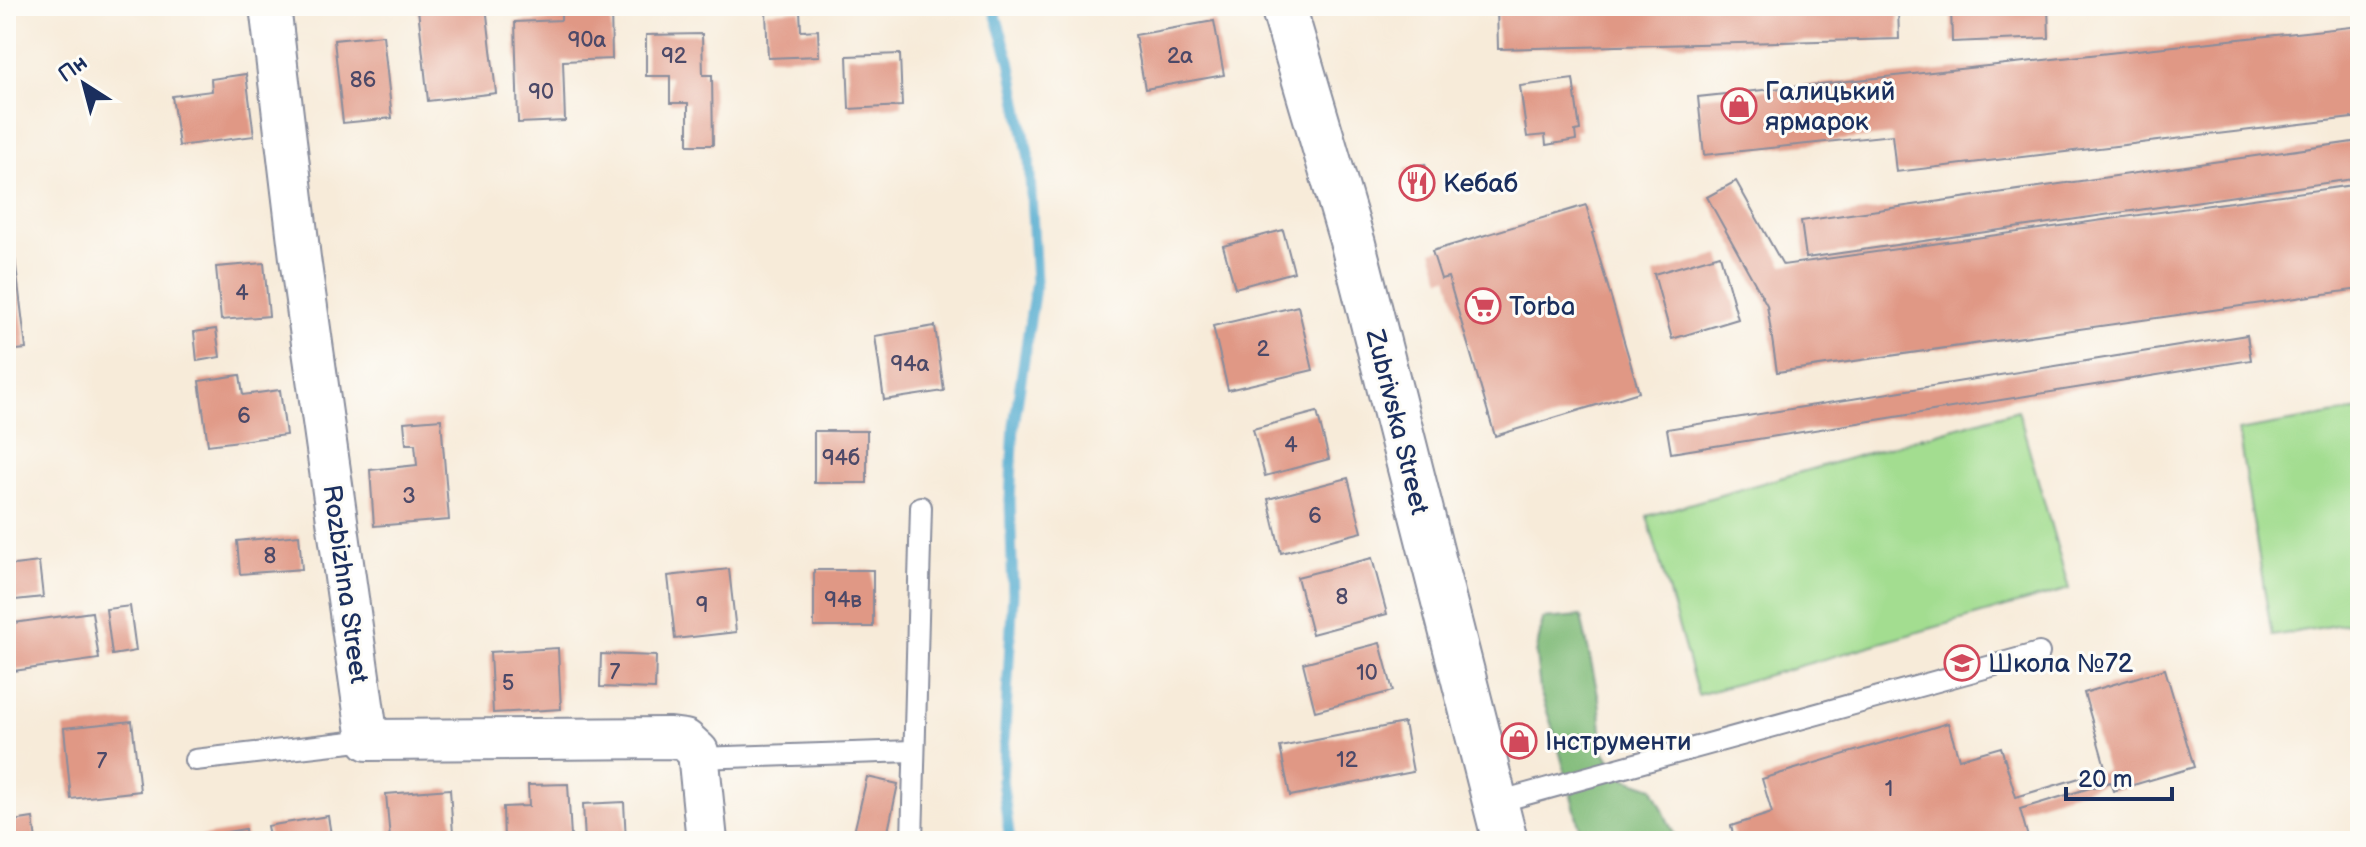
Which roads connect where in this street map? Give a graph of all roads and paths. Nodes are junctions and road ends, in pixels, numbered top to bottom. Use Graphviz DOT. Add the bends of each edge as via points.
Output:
graph roads {
  1 [pos="270,6"];
  2 [pos="1283,6"];
  3 [pos="921,507"];
  4 [pos="2039,653"];
  5 [pos="368,740"];
  6 [pos="913,751"];
  7 [pos="698,758"];
  8 [pos="195,760"];
  9 [pos="1499,822"];
  10 [pos="707,841"];
  11 [pos="912,841"];
  1 -- 5 [label="street, Rozbizhna Street"];
  2 -- 9 [label="street, Zubrivska Street" via="1353,244"];
  3 -- 6 [label="lane"];
  4 -- 9 [label="lane"];
  5 -- 7 [label="street" via="670,738 685,740"];
  5 -- 8 [label="lane"];
  6 -- 7 [label="lane"];
  6 -- 11 [label="lane"];
  7 -- 10 [label="street"];
}
